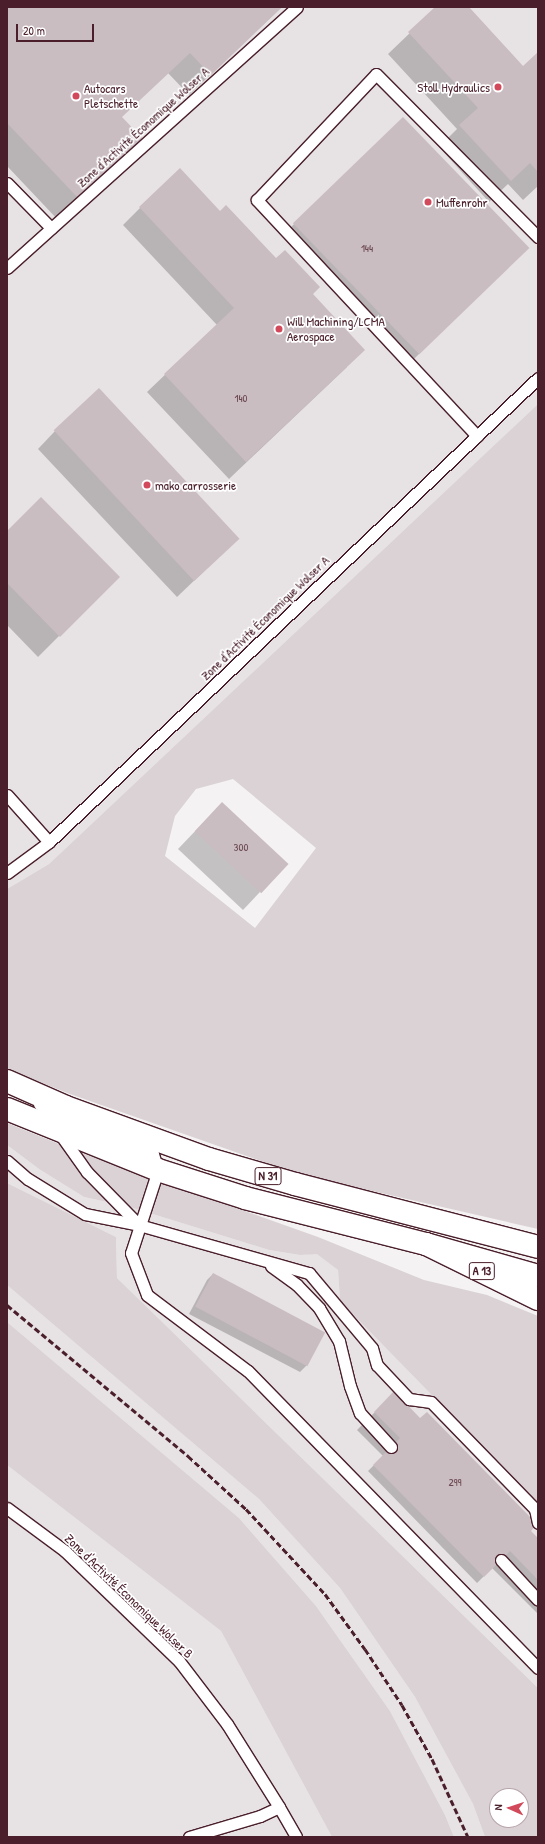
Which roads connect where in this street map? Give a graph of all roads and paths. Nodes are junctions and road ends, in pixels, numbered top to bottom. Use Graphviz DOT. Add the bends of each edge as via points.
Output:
graph roads {
  1 [pos="297,7"];
  2 [pos="7,183"];
  3 [pos="51,228"];
  4 [pos="538,237"];
  5 [pos="7,268"];
  6 [pos="538,378"];
  7 [pos="477,436"];
  8 [pos="7,795"];
  9 [pos="49,842"];
  10 [pos="7,873"];
  11 [pos="7,1082"];
  12 [pos="7,1109"];
  13 [pos="58,1131"];
  14 [pos="7,1161"];
  15 [pos="158,1170"];
  16 [pos="139,1225"];
  17 [pos="426,1244"];
  18 [pos="538,1246"];
  19 [pos="266,1262"];
  20 [pos="538,1276"];
  21 [pos="538,1299"];
  22 [pos="391,1447"];
  23 [pos="7,1508"];
  24 [pos="538,1523"];
  25 [pos="501,1560"];
  26 [pos="538,1600"];
  27 [pos="538,1668"];
  28 [pos="279,1807"];
  29 [pos="189,1837"];
  30 [pos="296,1837"];
  1 -- 3 [label="lane, Zone d'Activité Économique Wolser A"];
  2 -- 3 [label="lane"];
  3 -- 5 [label="lane, Zone d'Activité Économique Wolser A"];
  4 -- 7 [label="lane" via="376,74 257,200"];
  6 -- 7 [label="lane, Zone d'Activité Économique Wolser A"];
  7 -- 9 [label="lane, Zone d'Activité Économique Wolser A"];
  8 -- 9 [label="lane"];
  9 -- 10 [label="lane, Zone d'Activité Économique Wolser A"];
  11 -- 15 [label="lane" via="61,1120 153,1154"];
  11 -- 18 [label="main road, N 31" via="66,1107 209,1159 295,1184"];
  12 -- 13 [label="main road, N 31"];
  13 -- 15 [label="main road, N 31"];
  13 -- 16 [label="lane" via="87,1172"];
  14 -- 16 [label="lane" via="28,1179 85,1214"];
  15 -- 16 [label="lane"];
  15 -- 17 [label="main road, N 31" via="245,1198"];
  16 -- 19 [label="lane"];
  16 -- 27 [label="lane" via="131,1253 147,1295 248,1371"];
  17 -- 20 [label="main road, N 31"];
  17 -- 21 [label="main road, A 13"];
  19 -- 22 [label="lane" via="297,1285 319,1308 339,1341 350,1386 360,1413"];
  19 -- 24 [label="lane" via="309,1273 372,1348 377,1365 409,1399 431,1402 535,1509"];
  23 -- 28 [label="lane, Zone d'Activité Économique Wolser B" via="65,1551 179,1661 227,1724"];
  25 -- 26 [label="lane"];
  28 -- 29 [label="lane" via="260,1816"];
  28 -- 30 [label="lane, Zone d'Activité Économique Wolser B"];
}
